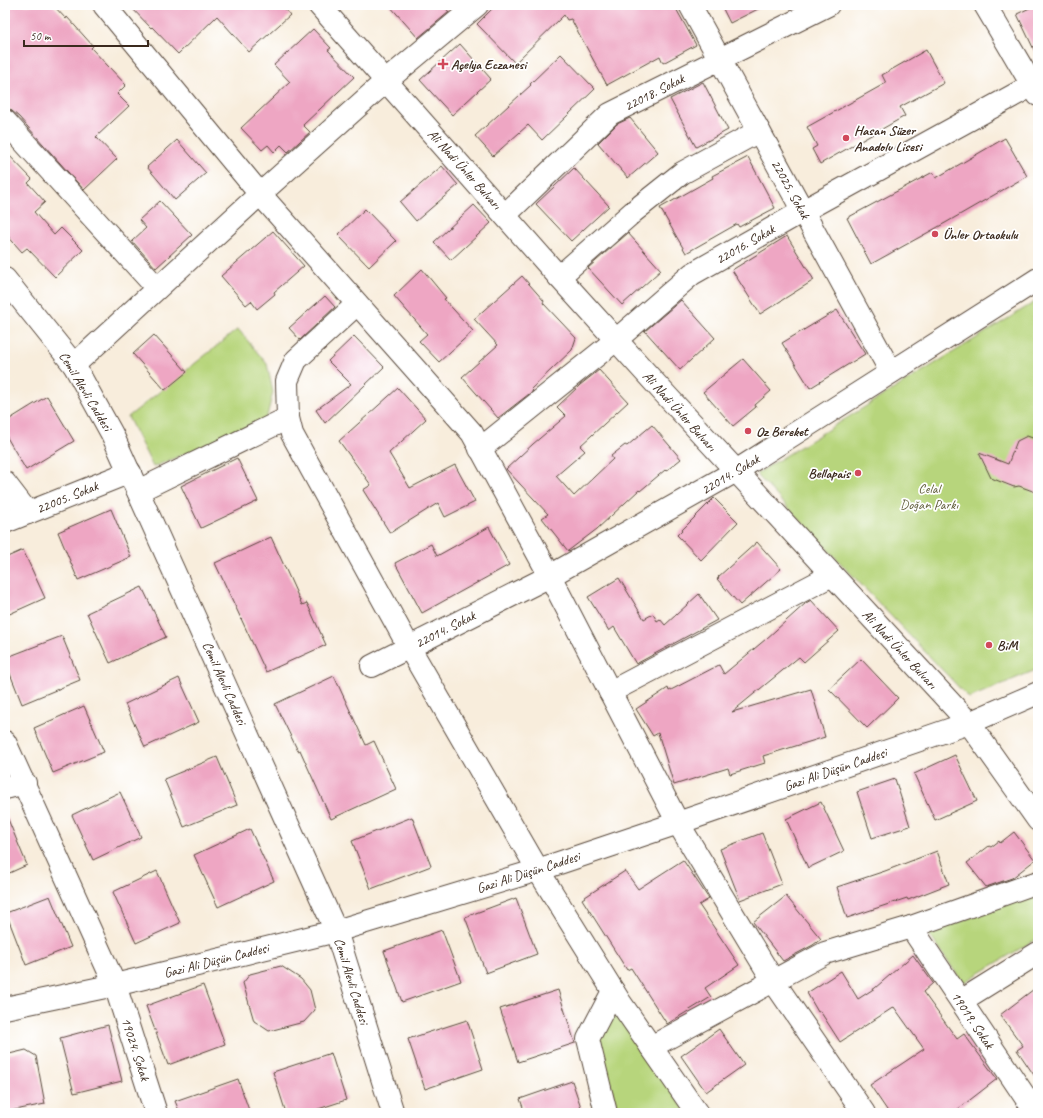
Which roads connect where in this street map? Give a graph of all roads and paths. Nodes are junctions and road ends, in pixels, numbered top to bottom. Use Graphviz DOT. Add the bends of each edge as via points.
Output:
graph roads {
  1 [pos="104,5"];
  2 [pos="319,5"];
  3 [pos="690,5"];
  4 [pos="828,5"];
  5 [pos="989,6"];
  6 [pos="468,8"];
  7 [pos="720,59"];
  8 [pos="386,81"];
  9 [pos="1036,87"];
  10 [pos="5,121"];
  11 [pos="759,131"];
  12 [pos="260,194"];
  13 [pos="803,211"];
  14 [pos="505,215"];
  15 [pos="559,276"];
  16 [pos="5,279"];
  17 [pos="1038,279"];
  18 [pos="157,288"];
  19 [pos="357,304"];
  20 [pos="616,340"];
  21 [pos="74,365"];
  22 [pos="891,372"];
  23 [pos="288,418"];
  24 [pos="480,449"];
  25 [pos="736,471"];
  26 [pos="134,481"];
  27 [pos="5,483"];
  28 [pos="28,513"];
  29 [pos="5,522"];
  30 [pos="832,575"];
  31 [pos="550,576"];
  32 [pos="409,647"];
  33 [pos="372,666"];
  34 [pos="610,692"];
  35 [pos="1038,693"];
  36 [pos="969,723"];
  37 [pos="5,742"];
  38 [pos="15,785"];
  39 [pos="1038,820"];
  40 [pos="678,824"];
  41 [pos="538,870"];
  42 [pos="1038,882"];
  43 [pos="911,927"];
  44 [pos="336,931"];
  45 [pos="1038,953"];
  46 [pos="774,982"];
  47 [pos="115,985"];
  48 [pos="613,991"];
  49 [pos="961,1001"];
  50 [pos="5,1008"];
  51 [pos="651,1047"];
  52 [pos="156,1113"];
  53 [pos="393,1113"];
  54 [pos="606,1113"];
  55 [pos="697,1113"];
  56 [pos="864,1113"];
  57 [pos="1036,1113"];
  1 -- 12 [label="street"];
  2 -- 8 [label="street, Ali Nadi Ünler Bulvarı"];
  3 -- 7 [label="street, 22025. Sokak"];
  4 -- 7 [label="street, 22018. Sokak"];
  5 -- 9 [label="street"];
  6 -- 8 [label="street"];
  7 -- 11 [label="street, 22025. Sokak"];
  7 -- 14 [label="street, 22018. Sokak" via="610,114"];
  8 -- 12 [label="street"];
  8 -- 14 [label="street, Ali Nadi Ünler Bulvarı"];
  9 -- 13 [label="street, 22016. Sokak"];
  10 -- 18 [label="street"];
  11 -- 13 [label="street, 22025. Sokak"];
  11 -- 15 [label="street" via="682,173"];
  12 -- 18 [label="street"];
  12 -- 19 [label="street"];
  13 -- 20 [label="street, 22016. Sokak" via="692,274"];
  13 -- 22 [label="street, 22025. Sokak"];
  14 -- 15 [label="street, Ali Nadi Ünler Bulvarı"];
  15 -- 20 [label="street, Ali Nadi Ünler Bulvarı"];
  16 -- 21 [label="street, Cemil Alevli Caddesi"];
  17 -- 22 [label="street, 22014. Sokak"];
  18 -- 21 [label="street"];
  19 -- 23 [label="street" via="296,360 287,381"];
  19 -- 24 [label="street" via="472,433"];
  20 -- 24 [label="street, 22016. Sokak"];
  20 -- 25 [label="street, Ali Nadi Ünler Bulvarı"];
  21 -- 26 [label="street, Cemil Alevli Caddesi" via="112,434"];
  22 -- 25 [label="street, 22014. Sokak"];
  23 -- 26 [label="street, 22005. Sokak"];
  23 -- 32 [label="street" via="292,434"];
  24 -- 31 [label="street"];
  25 -- 30 [label="street, Ali Nadi Ünler Bulvarı"];
  25 -- 31 [label="street, 22014. Sokak"];
  26 -- 28 [label="street, 22005. Sokak"];
  26 -- 44 [label="street, Cemil Alevli Caddesi"];
  27 -- 28 [label="street"];
  28 -- 29 [label="street, 22005. Sokak"];
  30 -- 34 [label="street"];
  30 -- 36 [label="street, Ali Nadi Ünler Bulvarı"];
  31 -- 32 [label="street, 22014. Sokak"];
  31 -- 34 [label="street"];
  32 -- 33 [label="street, 22014. Sokak"];
  32 -- 41 [label="street"];
  34 -- 40 [label="street"];
  35 -- 36 [label="street, Gazi Ali Düşün Caddesi"];
  36 -- 39 [label="street, Ali Nadi Ünler Bulvarı"];
  36 -- 40 [label="street, Gazi Ali Düşün Caddesi"];
  37 -- 38 [label="street, 19024. Sokak"];
  38 -- 47 [label="street, 19024. Sokak"];
  40 -- 41 [label="street, Gazi Ali Düşün Caddesi"];
  40 -- 46 [label="street"];
  41 -- 44 [label="street, Gazi Ali Düşün Caddesi"];
  41 -- 48 [label="street"];
  42 -- 43 [label="street"];
  43 -- 46 [label="street" via="825,953"];
  43 -- 49 [label="street, 19019. Sokak"];
  44 -- 47 [label="street, Gazi Ali Düşün Caddesi"];
  44 -- 53 [label="street, Cemil Alevli Caddesi"];
  45 -- 49 [label="street"];
  46 -- 51 [label="street"];
  46 -- 56 [label="street"];
  47 -- 50 [label="street, Gazi Ali Düşün Caddesi"];
  47 -- 52 [label="street, 19024. Sokak"];
  48 -- 51 [label="street"];
  48 -- 54 [label="street" via="588,1039"];
  49 -- 57 [label="street, 19019. Sokak"];
  51 -- 55 [label="street"];
}
